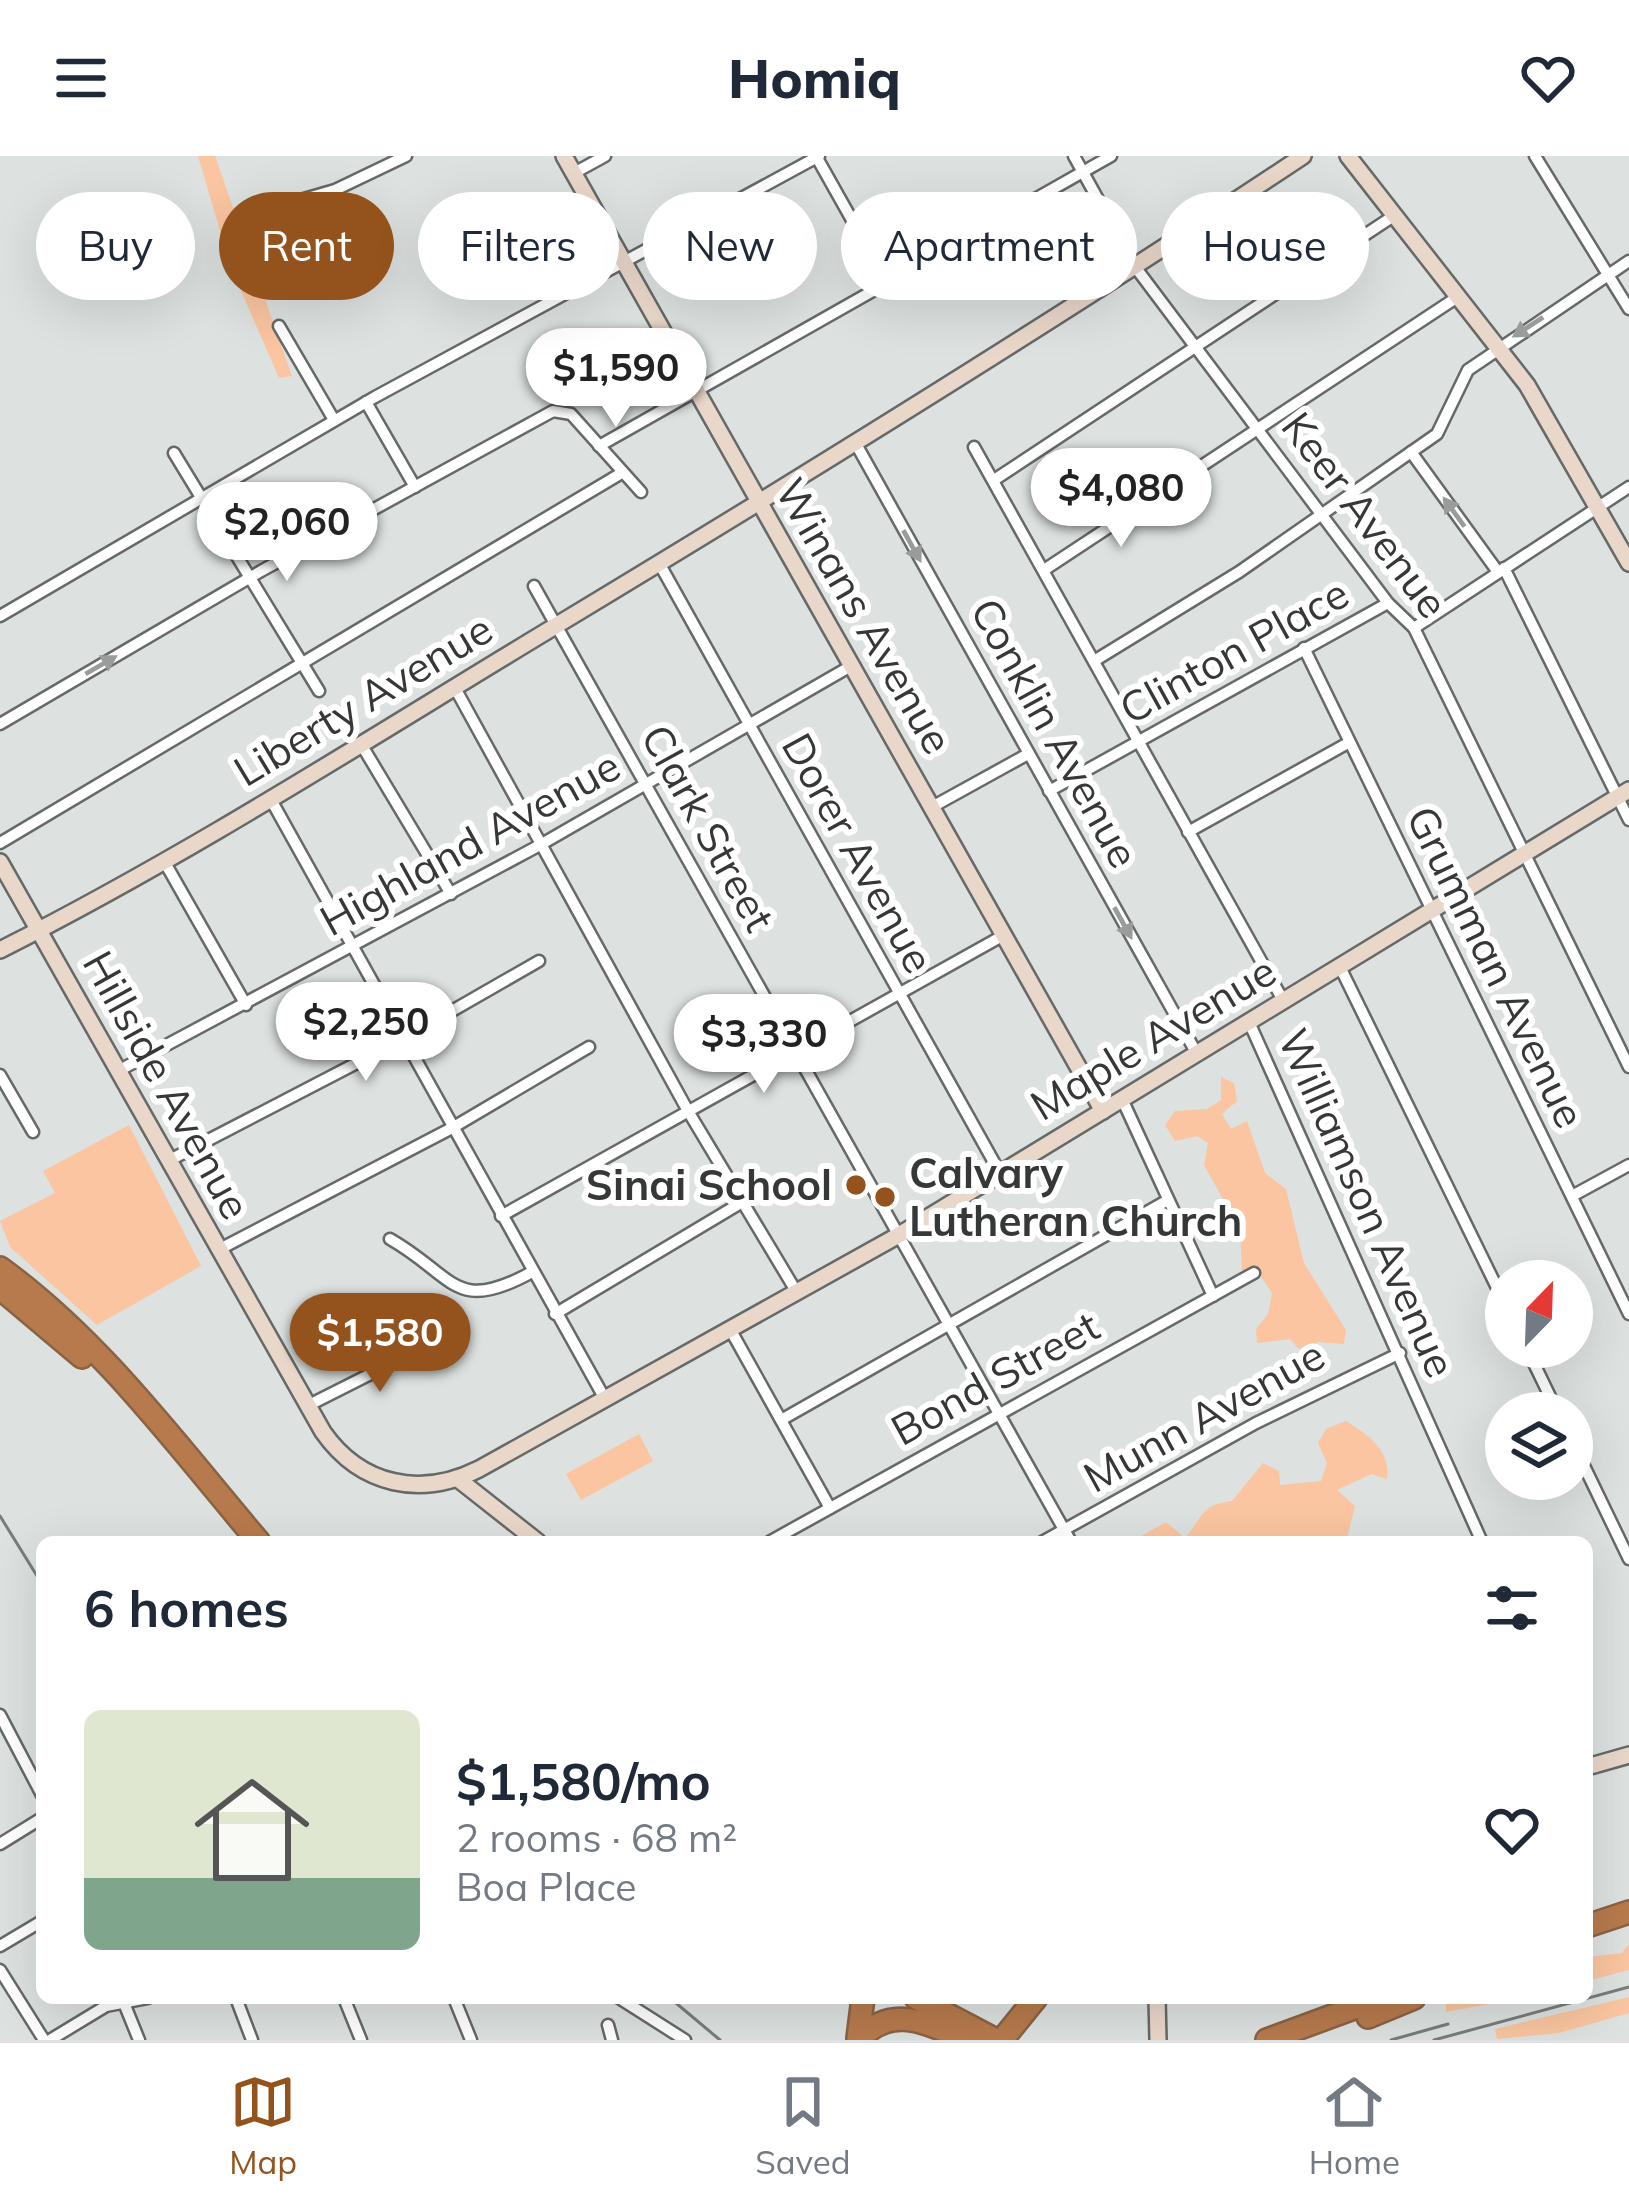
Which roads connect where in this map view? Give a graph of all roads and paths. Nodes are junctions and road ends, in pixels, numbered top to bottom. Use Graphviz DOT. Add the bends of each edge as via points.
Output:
graph roads {
  1 [pos="406,156"];
  2 [pos="564,156"];
  3 [pos="604,156"];
  4 [pos="817,156"];
  5 [pos="1074,156"];
  6 [pos="1111,156"];
  7 [pos="1303,156"];
  8 [pos="1348,156"];
  9 [pos="1534,156"];
  10 [pos="574,172"];
  11 [pos="1084,174"];
  12 [pos="328,192"];
  13 [pos="1052,192"];
  14 [pos="1094,192"];
  15 [pos="841,199"];
  16 [pos="1395,214"];
  17 [pos="1629,261"];
  18 [pos="626,265"];
  19 [pos="1137,267"];
  20 [pos="1137,269"];
  21 [pos="1608,275"];
  22 [pos="1459,296"];
  23 [pos="860,300"];
  24 [pos="1085,300"];
  25 [pos="1629,308"];
  26 [pos="279,326"];
  27 [pos="1197,346"];
  28 [pos="1498,346"];
  29 [pos="697,392"];
  30 [pos="366,402"];
  31 [pos="334,420"];
  32 [pos="1259,429"];
  33 [pos="856,443"];
  34 [pos="599,446"];
  35 [pos="974,447"];
  36 [pos="1411,452"];
  37 [pos="174,453"];
  38 [pos="620,474"];
  39 [pos="994,480"];
  40 [pos="416,487"];
  41 [pos="1629,487"];
  42 [pos="641,491"];
  43 [pos="202,500"];
  44 [pos="758,501"];
  45 [pos="1600,505"];
  46 [pos="1323,514"];
  47 [pos="1629,562"];
  48 [pos="659,563"];
  49 [pos="1044,570"];
  50 [pos="1501,570"];
  51 [pos="249,578"];
  52 [pos="534,586"];
  53 [pos="1388,603"];
  54 [pos="0,616"];
  55 [pos="556,625"];
  56 [pos="1414,628"];
  57 [pos="1304,648"];
  58 [pos="1094,661"];
  59 [pos="851,666"];
  60 [pos="302,667"];
  61 [pos="455,688"];
  62 [pos="319,691"];
  63 [pos="0,724"];
  64 [pos="749,725"];
  65 [pos="1139,741"];
  66 [pos="1348,742"];
  67 [pos="361,744"];
  68 [pos="1028,754"];
  69 [pos="646,784"];
  70 [pos="1049,791"];
  71 [pos="1623,794"];
  72 [pos="270,798"];
  73 [pos="932,808"];
  74 [pos="1629,820"];
  75 [pos="1188,832"];
  76 [pos="0,843"];
  77 [pos="540,845"];
  78 [pos="1527,854"];
  79 [pos="164,861"];
  80 [pos="0,862"];
  81 [pos="451,894"];
  82 [pos="1433,911"];
  83 [pos="39,930"];
  84 [pos="1004,935"];
  85 [pos="352,947"];
  86 [pos="0,950"];
  87 [pos="539,961"];
  88 [pos="1340,968"];
  89 [pos="898,994"];
  90 [pos="1284,1002"];
  91 [pos="246,1005"];
  92 [pos="1249,1022"];
  93 [pos="403,1039"];
  94 [pos="589,1047"];
  95 [pos="794,1052"];
  96 [pos="1197,1054"];
  97 [pos="1629,1066"];
  98 [pos="118,1071"];
  99 [pos="0,1075"];
  100 [pos="1122,1099"];
  101 [pos="688,1111"];
  102 [pos="1103,1111"];
  103 [pos="452,1128"];
  104 [pos="33,1132"];
  105 [pos="168,1161"];
  106 [pos="1629,1165"];
  107 [pos="1000,1173"];
  108 [pos="1572,1196"];
  109 [pos="1168,1200"];
  110 [pos="744,1201"];
  111 [pos="501,1216"];
  112 [pos="899,1235"];
  113 [pos="391,1239"];
  114 [pos="218,1250"];
  115 [pos="1485,1263"];
  116 [pos="0,1268"];
  117 [pos="532,1272"];
  118 [pos="1254,1273"];
  119 [pos="0,1288"];
  120 [pos="796,1291"];
  121 [pos="1213,1296"];
  122 [pos="555,1314"];
  123 [pos="1629,1314"];
  124 [pos="949,1324"];
  125 [pos="730,1329"];
  126 [pos="432,1343"];
  127 [pos="1400,1353"];
  128 [pos="605,1400"];
  129 [pos="307,1406"];
  130 [pos="998,1413"];
  131 [pos="781,1420"];
  132 [pos="458,1479"];
  133 [pos="1593,1485"];
  134 [pos="830,1508"];
  135 [pos="1629,1518"];
  136 [pos="1613,1526"];
  137 [pos="1064,1529"];
  138 [pos="238,1536"];
  139 [pos="254,1536"];
  140 [pos="529,1536"];
  141 [pos="780,1536"];
  142 [pos="1052,1536"];
  143 [pos="1068,1536"];
  144 [pos="1480,1536"];
  145 [pos="1629,1559"];
  146 [pos="0,1715"];
  147 [pos="5,1734"];
  148 [pos="1629,1755"];
  149 [pos="1593,1765"];
  150 [pos="36,1785"];
  151 [pos="36,1822"];
  152 [pos="0,1844"];
  153 [pos="1629,1898"];
  154 [pos="1593,1910"];
  155 [pos="1629,1912"];
  156 [pos="1593,1924"];
  157 [pos="36,1925"];
  158 [pos="0,1946"];
  159 [pos="0,1970"];
  160 [pos="115,2004"];
  161 [pos="125,2004"];
  162 [pos="238,2004"];
  163 [pos="346,2004"];
  164 [pos="456,2004"];
  165 [pos="628,2004"];
  166 [pos="862,2004"];
  167 [pos="903,2004"];
  168 [pos="930,2004"];
  169 [pos="1031,2004"];
  170 [pos="1157,2004"];
  171 [pos="1365,2004"];
  172 [pos="1399,2004"];
  173 [pos="608,2025"];
  174 [pos="1004,2035"];
  175 [pos="47,2040"];
  176 [pos="139,2040"];
  177 [pos="252,2040"];
  178 [pos="361,2040"];
  179 [pos="471,2040"];
  180 [pos="612,2040"];
  181 [pos="685,2040"];
  182 [pos="858,2040"];
  183 [pos="968,2040"];
  184 [pos="1158,2040"];
  185 [pos="1267,2040"];
  186 [pos="1306,2040"];
  1 -- 12 [label="street"];
  2 -- 10 [label="street, Winans Avenue"];
  3 -- 10 [label="street"];
  4 -- 15 [label="street"];
  4 -- 18 [label="street"];
  5 -- 11 [label="street, Keer Avenue"];
  6 -- 11 [label="street"];
  7 -- 19 [label="street, Liberty Avenue"];
  8 -- 16 [label="street"];
  9 -- 21 [label="street"];
  10 -- 18 [label="street, Winans Avenue"];
  11 -- 13 [label="street"];
  11 -- 14 [label="street, Keer Avenue"];
  16 -- 22 [label="street"];
  16 -- 27 [label="street"];
  17 -- 21 [label="street"];
  18 -- 29 [label="street, Winans Avenue"];
  18 -- 30 [label="street"];
  20 -- 27 [label="street, Keer Avenue"];
  21 -- 25 [label="street"];
  21 -- 28 [label="street, one-way"];
  22 -- 28 [label="street"];
  22 -- 32 [label="street"];
  23 -- 29 [label="street"];
  24 -- 33 [label="street, Liberty Avenue"];
  26 -- 31 [label="street"];
  27 -- 32 [label="street, Keer Avenue"];
  27 -- 39 [label="street"];
  28 -- 36 [label="street" via="1468,370 1437,434"];
  28 -- 45 [label="street"];
  29 -- 34 [label="street"];
  29 -- 44 [label="street, Winans Avenue"];
  30 -- 31 [label="street"];
  30 -- 40 [label="street"];
  31 -- 43 [label="street"];
  32 -- 46 [label="street, Keer Avenue"];
  32 -- 49 [label="street"];
  33 -- 44 [label="street, Liberty Avenue"];
  33 -- 68 [label="street, Conklin Avenue, one-way"];
  34 -- 38 [label="street"];
  34 -- 40 [label="street" via="562,410"];
  35 -- 39 [label="street, Williamson Avenue"];
  36 -- 46 [label="street"];
  50 -- 36 [label="street, one-way"];
  37 -- 43 [label="street"];
  38 -- 42 [label="street"];
  38 -- 60 [label="street"];
  39 -- 49 [label="street, Williamson Avenue"];
  40 -- 51 [label="street"];
  41 -- 45 [label="street, Clinton Place"];
  43 -- 51 [label="street"];
  43 -- 54 [label="street"];
  44 -- 48 [label="street, Liberty Avenue"];
  44 -- 59 [label="street, Winans Avenue"];
  45 -- 47 [label="street"];
  45 -- 50 [label="street, Clinton Place"];
  46 -- 53 [label="street, Keer Avenue"];
  46 -- 58 [label="street"];
  48 -- 55 [label="street, Liberty Avenue"];
  48 -- 64 [label="street, Dorer Avenue"];
  49 -- 58 [label="street, Williamson Avenue"];
  50 -- 56 [label="street, Clinton Place"];
  50 -- 71 [label="street"];
  51 -- 60 [label="street"];
  63 -- 51 [label="street, one-way"];
  52 -- 55 [label="street, Clark Street"];
  53 -- 56 [label="street, Keer Avenue"];
  53 -- 57 [label="street, Clinton Place"];
  55 -- 61 [label="street, Liberty Avenue"];
  55 -- 69 [label="street, Clark Street"];
  56 -- 78 [label="street, Keer Avenue"];
  57 -- 65 [label="street, Clinton Place"];
  57 -- 66 [label="street, Grumman Avenue"];
  58 -- 65 [label="street, Williamson Avenue"];
  59 -- 64 [label="street, Highland Avenue"];
  59 -- 73 [label="street, Winans Avenue"];
  60 -- 62 [label="street"];
  60 -- 76 [label="street"];
  61 -- 67 [label="street, Liberty Avenue"];
  61 -- 77 [label="street"];
  64 -- 69 [label="street, Highland Avenue"];
  64 -- 89 [label="street, Dorer Avenue"];
  65 -- 70 [label="street, Clinton Place"];
  65 -- 75 [label="street, Williamson Avenue"];
  66 -- 75 [label="street"];
  66 -- 82 [label="street, Grumman Avenue"];
  67 -- 72 [label="street, Liberty Avenue"];
  67 -- 81 [label="street"];
  68 -- 70 [label="street, Conklin Avenue"];
  68 -- 73 [label="street"];
  69 -- 77 [label="street, Highland Avenue"];
  69 -- 95 [label="street, Clark Street"];
  70 -- 96 [label="street, Conklin Avenue, one-way"];
  71 -- 74 [label="street"];
  71 -- 78 [label="street, Maple Avenue"];
  72 -- 79 [label="street, Liberty Avenue"];
  72 -- 85 [label="street"];
  73 -- 84 [label="street, Winans Avenue"];
  75 -- 90 [label="street, Williamson Avenue"];
  77 -- 81 [label="street, Highland Avenue"];
  77 -- 101 [label="street"];
  78 -- 82 [label="street, Maple Avenue"];
  78 -- 97 [label="street, Keer Avenue"];
  79 -- 83 [label="street, Liberty Avenue"];
  79 -- 91 [label="street"];
  80 -- 83 [label="street, Hillside Avenue"];
  81 -- 85 [label="street, Highland Avenue"];
  82 -- 88 [label="street, Maple Avenue"];
  82 -- 108 [label="street, Grumman Avenue"];
  83 -- 86 [label="street, Liberty Avenue"];
  83 -- 98 [label="street, Hillside Avenue"];
  84 -- 89 [label="street"];
  84 -- 102 [label="street, Winans Avenue"];
  85 -- 91 [label="street, Highland Avenue"];
  85 -- 93 [label="street"];
  87 -- 93 [label="street"];
  88 -- 90 [label="street, Maple Avenue"];
  88 -- 115 [label="street"];
  89 -- 95 [label="street"];
  89 -- 107 [label="street, Dorer Avenue"];
  90 -- 92 [label="street, Maple Avenue"];
  91 -- 98 [label="street, Highland Avenue"];
  92 -- 96 [label="street, Maple Avenue"];
  92 -- 127 [label="street, Williamson Avenue"];
  93 -- 103 [label="street"];
  93 -- 105 [label="street"];
  94 -- 103 [label="street"];
  95 -- 101 [label="street"];
  95 -- 112 [label="street, Clark Street"];
  96 -- 100 [label="street, Maple Avenue"];
  98 -- 105 [label="street, Hillside Avenue"];
  99 -- 104 [label="street"];
  100 -- 102 [label="street, Maple Avenue"];
  100 -- 109 [label="street"];
  101 -- 110 [label="street"];
  101 -- 111 [label="street"];
  102 -- 107 [label="street, Maple Avenue"];
  103 -- 111 [label="street"];
  103 -- 114 [label="street"];
  105 -- 114 [label="street, Hillside Avenue"];
  106 -- 108 [label="street"];
  107 -- 112 [label="street, Maple Avenue"];
  108 -- 123 [label="street, Grumman Avenue"];
  109 -- 121 [label="street"];
  109 -- 124 [label="street"];
  110 -- 120 [label="street"];
  110 -- 122 [label="street"];
  111 -- 117 [label="street"];
  112 -- 120 [label="street, Maple Avenue"];
  112 -- 124 [label="street, Clark Street"];
  113 -- 117 [label="street" via="472,1294 497,1292"];
  114 -- 129 [label="street, Hillside Avenue"];
  116 -- 139 [label="highway" via="103,1359"];
  117 -- 122 [label="street"];
  118 -- 121 [label="street, Bond Street"];
  119 -- 138 [label="highway" via="112,1388"];
  120 -- 125 [label="street, Maple Avenue"];
  121 -- 130 [label="street, Bond Street"];
  122 -- 128 [label="street"];
  124 -- 130 [label="street, Clark Street"];
  124 -- 131 [label="street"];
  125 -- 128 [label="street, Maple Avenue"];
  125 -- 131 [label="street"];
  126 -- 129 [label="street"];
  127 -- 137 [label="street, Munn Avenue"];
  127 -- 144 [label="street, Williamson Avenue"];
  128 -- 132 [label="street, Maple Avenue"];
  129 -- 132 [label="street, Hillside Avenue" via="340,1454 372,1477 411,1485"];
  130 -- 134 [label="street, Bond Street"];
  130 -- 137 [label="street, Clark Street"];
  131 -- 134 [label="street"];
  132 -- 140 [label="street"];
  133 -- 136 [label="street"];
  134 -- 141 [label="street, Bond Street"];
  135 -- 136 [label="street"];
  136 -- 145 [label="street"];
  137 -- 142 [label="street, Munn Avenue"];
  137 -- 143 [label="street, Clark Street"];
  146 -- 147 [label="street"];
  147 -- 150 [label="street"];
  148 -- 149 [label="street"];
  151 -- 152 [label="street"];
  153 -- 154 [label="highway"];
  155 -- 156 [label="highway"];
  157 -- 158 [label="street"];
  159 -- 175 [label="street"];
  160 -- 175 [label="street"];
  161 -- 176 [label="street"];
  162 -- 177 [label="street"];
  163 -- 178 [label="street"];
  164 -- 179 [label="street"];
  165 -- 181 [label="street"];
  166 -- 182 [label="highway"];
  167 -- 183 [label="highway"];
  168 -- 174 [label="highway"];
  169 -- 174 [label="highway"];
  170 -- 184 [label="street"];
  171 -- 185 [label="highway"];
  172 -- 186 [label="highway"];
  173 -- 180 [label="street"];
  182 -- 183 [label="highway" via="899,2017"];
}
